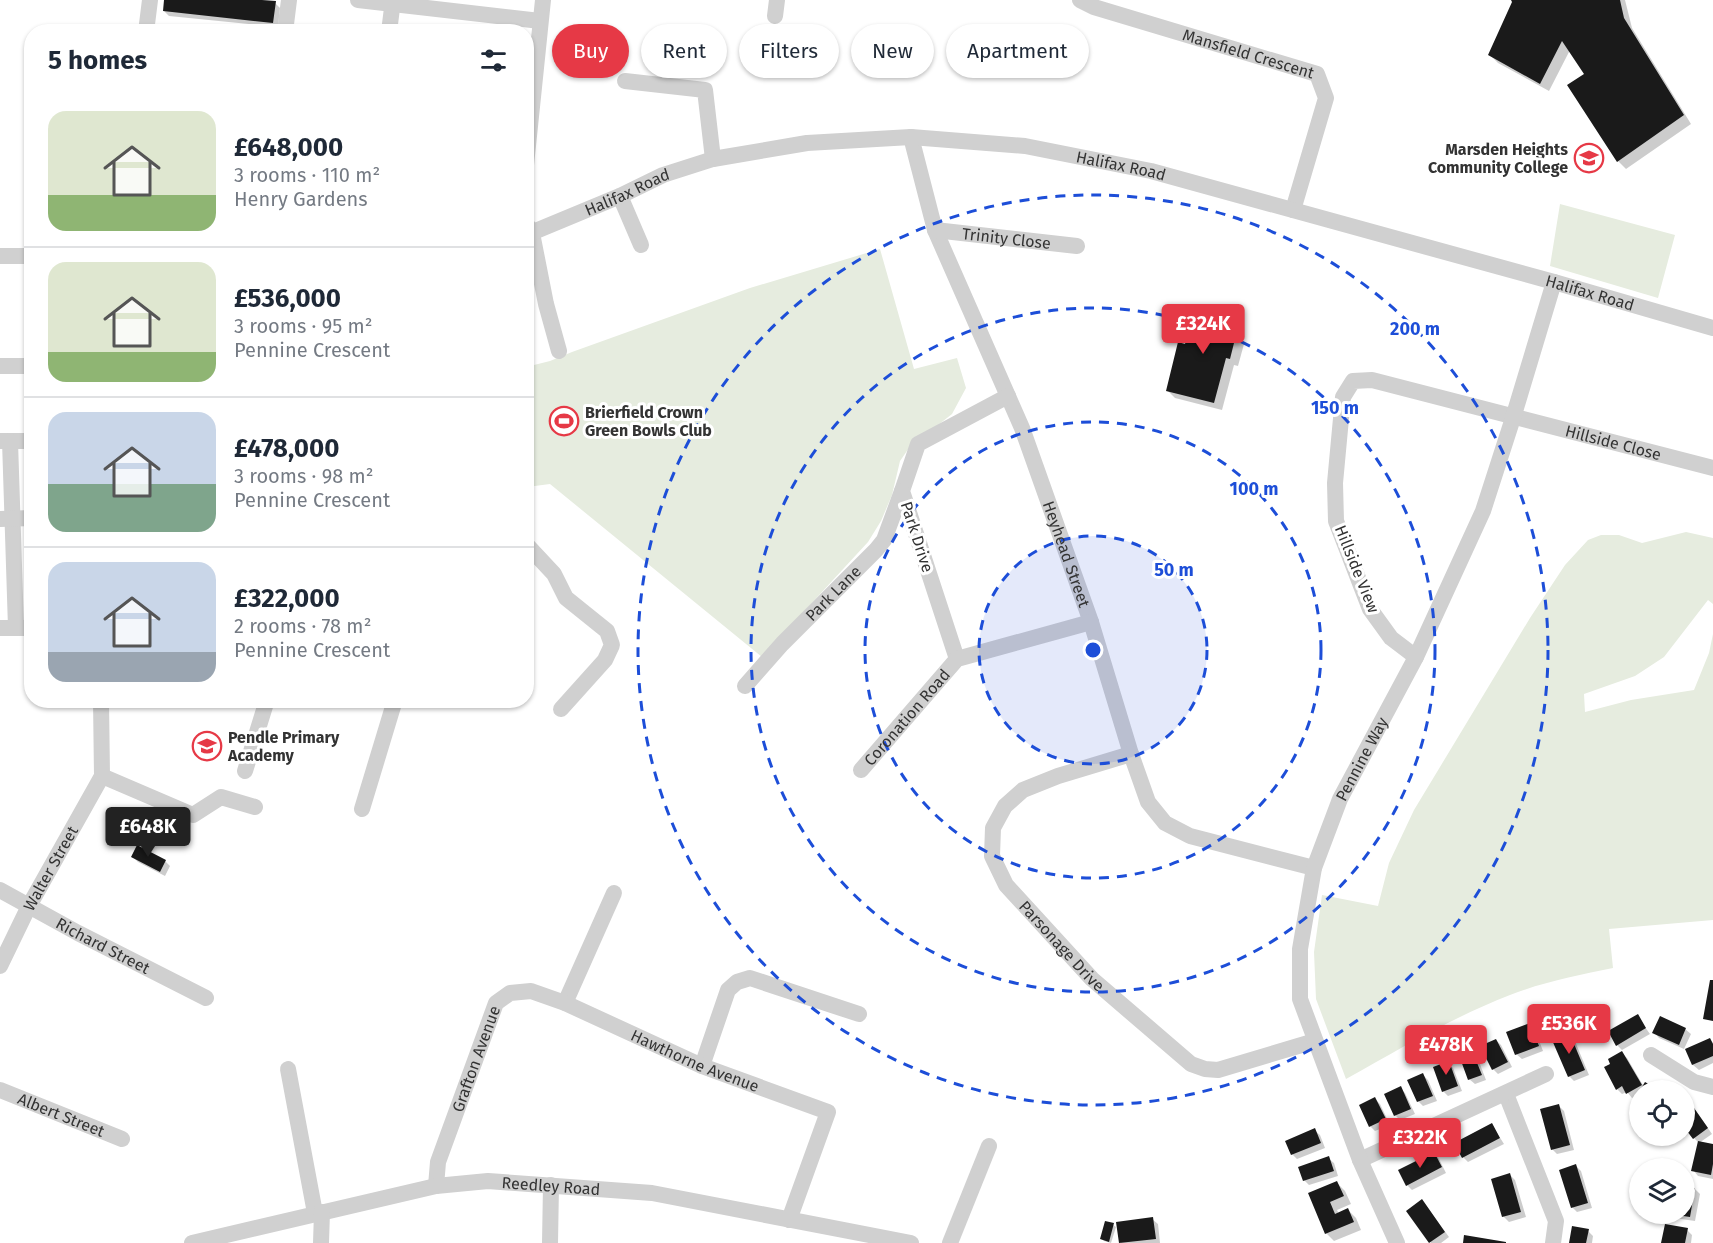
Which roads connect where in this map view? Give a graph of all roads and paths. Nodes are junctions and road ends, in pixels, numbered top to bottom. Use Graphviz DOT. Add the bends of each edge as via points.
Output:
graph roads {
  1 [pos="150,0"];
  2 [pos="289,0"];
  3 [pos="358,0"];
  4 [pos="543,0"];
  5 [pos="1080,0"];
  6 [pos="392,2"];
  7 [pos="540,21"];
  8 [pos="147,24"];
  9 [pos="286,24"];
  10 [pos="390,24"];
  11 [pos="534,78"];
  12 [pos="625,81"];
  13 [pos="911,137"];
  14 [pos="713,159"];
  15 [pos="620,196"];
  16 [pos="1293,210"];
  17 [pos="534,228"];
  18 [pos="935,230"];
  19 [pos="641,244"];
  20 [pos="1077,246"];
  21 [pos="534,255"];
  22 [pos="0,256"];
  23 [pos="24,256"];
  24 [pos="1554,282"];
  25 [pos="1713,328"];
  26 [pos="559,351"];
  27 [pos="0,366"];
  28 [pos="24,366"];
  29 [pos="1008,396"];
  30 [pos="1514,418"];
  31 [pos="5,441"];
  32 [pos="24,441"];
  33 [pos="1713,468"];
  34 [pos="902,491"];
  35 [pos="24,518"];
  36 [pos="6,519"];
  37 [pos="534,553"];
  38 [pos="1091,622"];
  39 [pos="16,628"];
  40 [pos="1416,657"];
  41 [pos="957,659"];
  42 [pos="745,686"];
  43 [pos="101,708"];
  44 [pos="264,708"];
  45 [pos="393,708"];
  46 [pos="561,709"];
  47 [pos="1131,754"];
  48 [pos="861,770"];
  49 [pos="244,771"];
  50 [pos="102,777"];
  51 [pos="255,807"];
  52 [pos="362,809"];
  53 [pos="1314,868"];
  54 [pos="0,890"];
  55 [pos="614,893"];
  56 [pos="29,906"];
  57 [pos="0,966"];
  58 [pos="206,998"];
  59 [pos="565,1003"];
  60 [pos="860,1014"];
  61 [pos="1315,1041"];
  62 [pos="1651,1054"];
  63 [pos="702,1066"];
  64 [pos="288,1070"];
  65 [pos="1546,1074"];
  66 [pos="1713,1087"];
  67 [pos="0,1090"];
  68 [pos="1506,1094"];
  69 [pos="122,1139"];
  70 [pos="989,1146"];
  71 [pos="1360,1160"];
  72 [pos="550,1185"];
  73 [pos="436,1186"];
  74 [pos="319,1212"];
  75 [pos="789,1220"];
  76 [pos="192,1243"];
  77 [pos="321,1243"];
  78 [pos="550,1243"];
  79 [pos="911,1243"];
  80 [pos="950,1243"];
  81 [pos="1397,1243"];
  82 [pos="1552,1243"];
  1 -- 8 [label="street"];
  2 -- 9 [label="street"];
  3 -- 6 [label="street"];
  4 -- 7 [label="street"];
  5 -- 16 [label="street, Mansfield Crescent" via="1317,74 1326,98"];
  6 -- 7 [label="street"];
  6 -- 10 [label="street"];
  7 -- 11 [label="street"];
  12 -- 14 [label="street" via="705,90"];
  13 -- 14 [label="street, Halifax Road" via="807,143"];
  13 -- 16 [label="street, Halifax Road" via="1025,146 1151,171"];
  13 -- 18 [label="street, Heyhead Street"];
  14 -- 15 [label="street, Halifax Road" via="663,175"];
  15 -- 17 [label="street, Halifax Road"];
  15 -- 19 [label="street"];
  16 -- 24 [label="street, Halifax Road"];
  18 -- 20 [label="street, Trinity Close"];
  18 -- 29 [label="street, Heyhead Street"];
  21 -- 26 [label="street"];
  22 -- 23 [label="street"];
  24 -- 25 [label="street, Halifax Road"];
  24 -- 30 [label="street, Pennine Way"];
  27 -- 28 [label="street"];
  29 -- 34 [label="street, Park Drive" via="918,444"];
  29 -- 38 [label="street, Heyhead Street" via="1023,428"];
  30 -- 33 [label="street, Hillside Close"];
  30 -- 40 [label="street, Pennine Way" via="1483,511"];
  30 -- 40 [label="street, Hillside View" via="1372,380 1353,381 1343,397 1335,483 1336,521 1370,609 1391,638"];
  31 -- 32 [label="street"];
  31 -- 36 [label="street"];
  34 -- 41 [label="street, Park Drive"];
  34 -- 42 [label="street, Park Lane" via="884,540 876,550"];
  35 -- 36 [label="street"];
  36 -- 39 [label="street"];
  37 -- 46 [label="street" via="554,574 566,598 607,631 612,645 605,660"];
  38 -- 41 [label="street, Coronation Road"];
  38 -- 47 [label="street, Heyhead Street"];
  40 -- 53 [label="street, Pennine Way" via="1340,799"];
  41 -- 48 [label="street, Coronation Road"];
  43 -- 50 [label="street"];
  44 -- 49 [label="street"];
  45 -- 52 [label="street"];
  47 -- 53 [label="street, Heyhead Street" via="1148,802 1165,823 1190,836"];
  47 -- 61 [label="street, Parsonage Drive" via="1023,790 1005,806 991,841 992,856 1006,885 1092,979 1191,1064 1218,1071"];
  50 -- 51 [label="street" via="193,815 221,797"];
  50 -- 56 [label="street, Walter Street"];
  53 -- 61 [label="street, Pennine Way" via="1300,949 1300,999"];
  54 -- 56 [label="street, Richard Street"];
  55 -- 59 [label="street"];
  56 -- 57 [label="street, Walter Street"];
  56 -- 58 [label="street, Richard Street"];
  59 -- 63 [label="street, Hawthorne Avenue"];
  59 -- 73 [label="street, Grafton Avenue" via="531,991 510,993 496,1003 438,1162"];
  60 -- 63 [label="street" via="750,978 737,982 728,990"];
  61 -- 71 [label="street, Pennine Way"];
  62 -- 66 [label="street" via="1694,1082"];
  63 -- 75 [label="street, Hawthorne Avenue" via="828,1112"];
  64 -- 74 [label="street"];
  65 -- 68 [label="street"];
  67 -- 69 [label="street, Albert Street"];
  68 -- 71 [label="street"];
  68 -- 82 [label="street" via="1556,1221"];
  70 -- 80 [label="street"];
  71 -- 81 [label="street, Pennine Way"];
  72 -- 73 [label="street, Reedley Road" via="488,1181"];
  72 -- 75 [label="street, Reedley Road" via="652,1193"];
  72 -- 78 [label="street"];
  73 -- 74 [label="street, Reedley Road"];
  74 -- 76 [label="street, Reedley Road"];
  74 -- 77 [label="street"];
  75 -- 79 [label="street, Reedley Road"];
}
